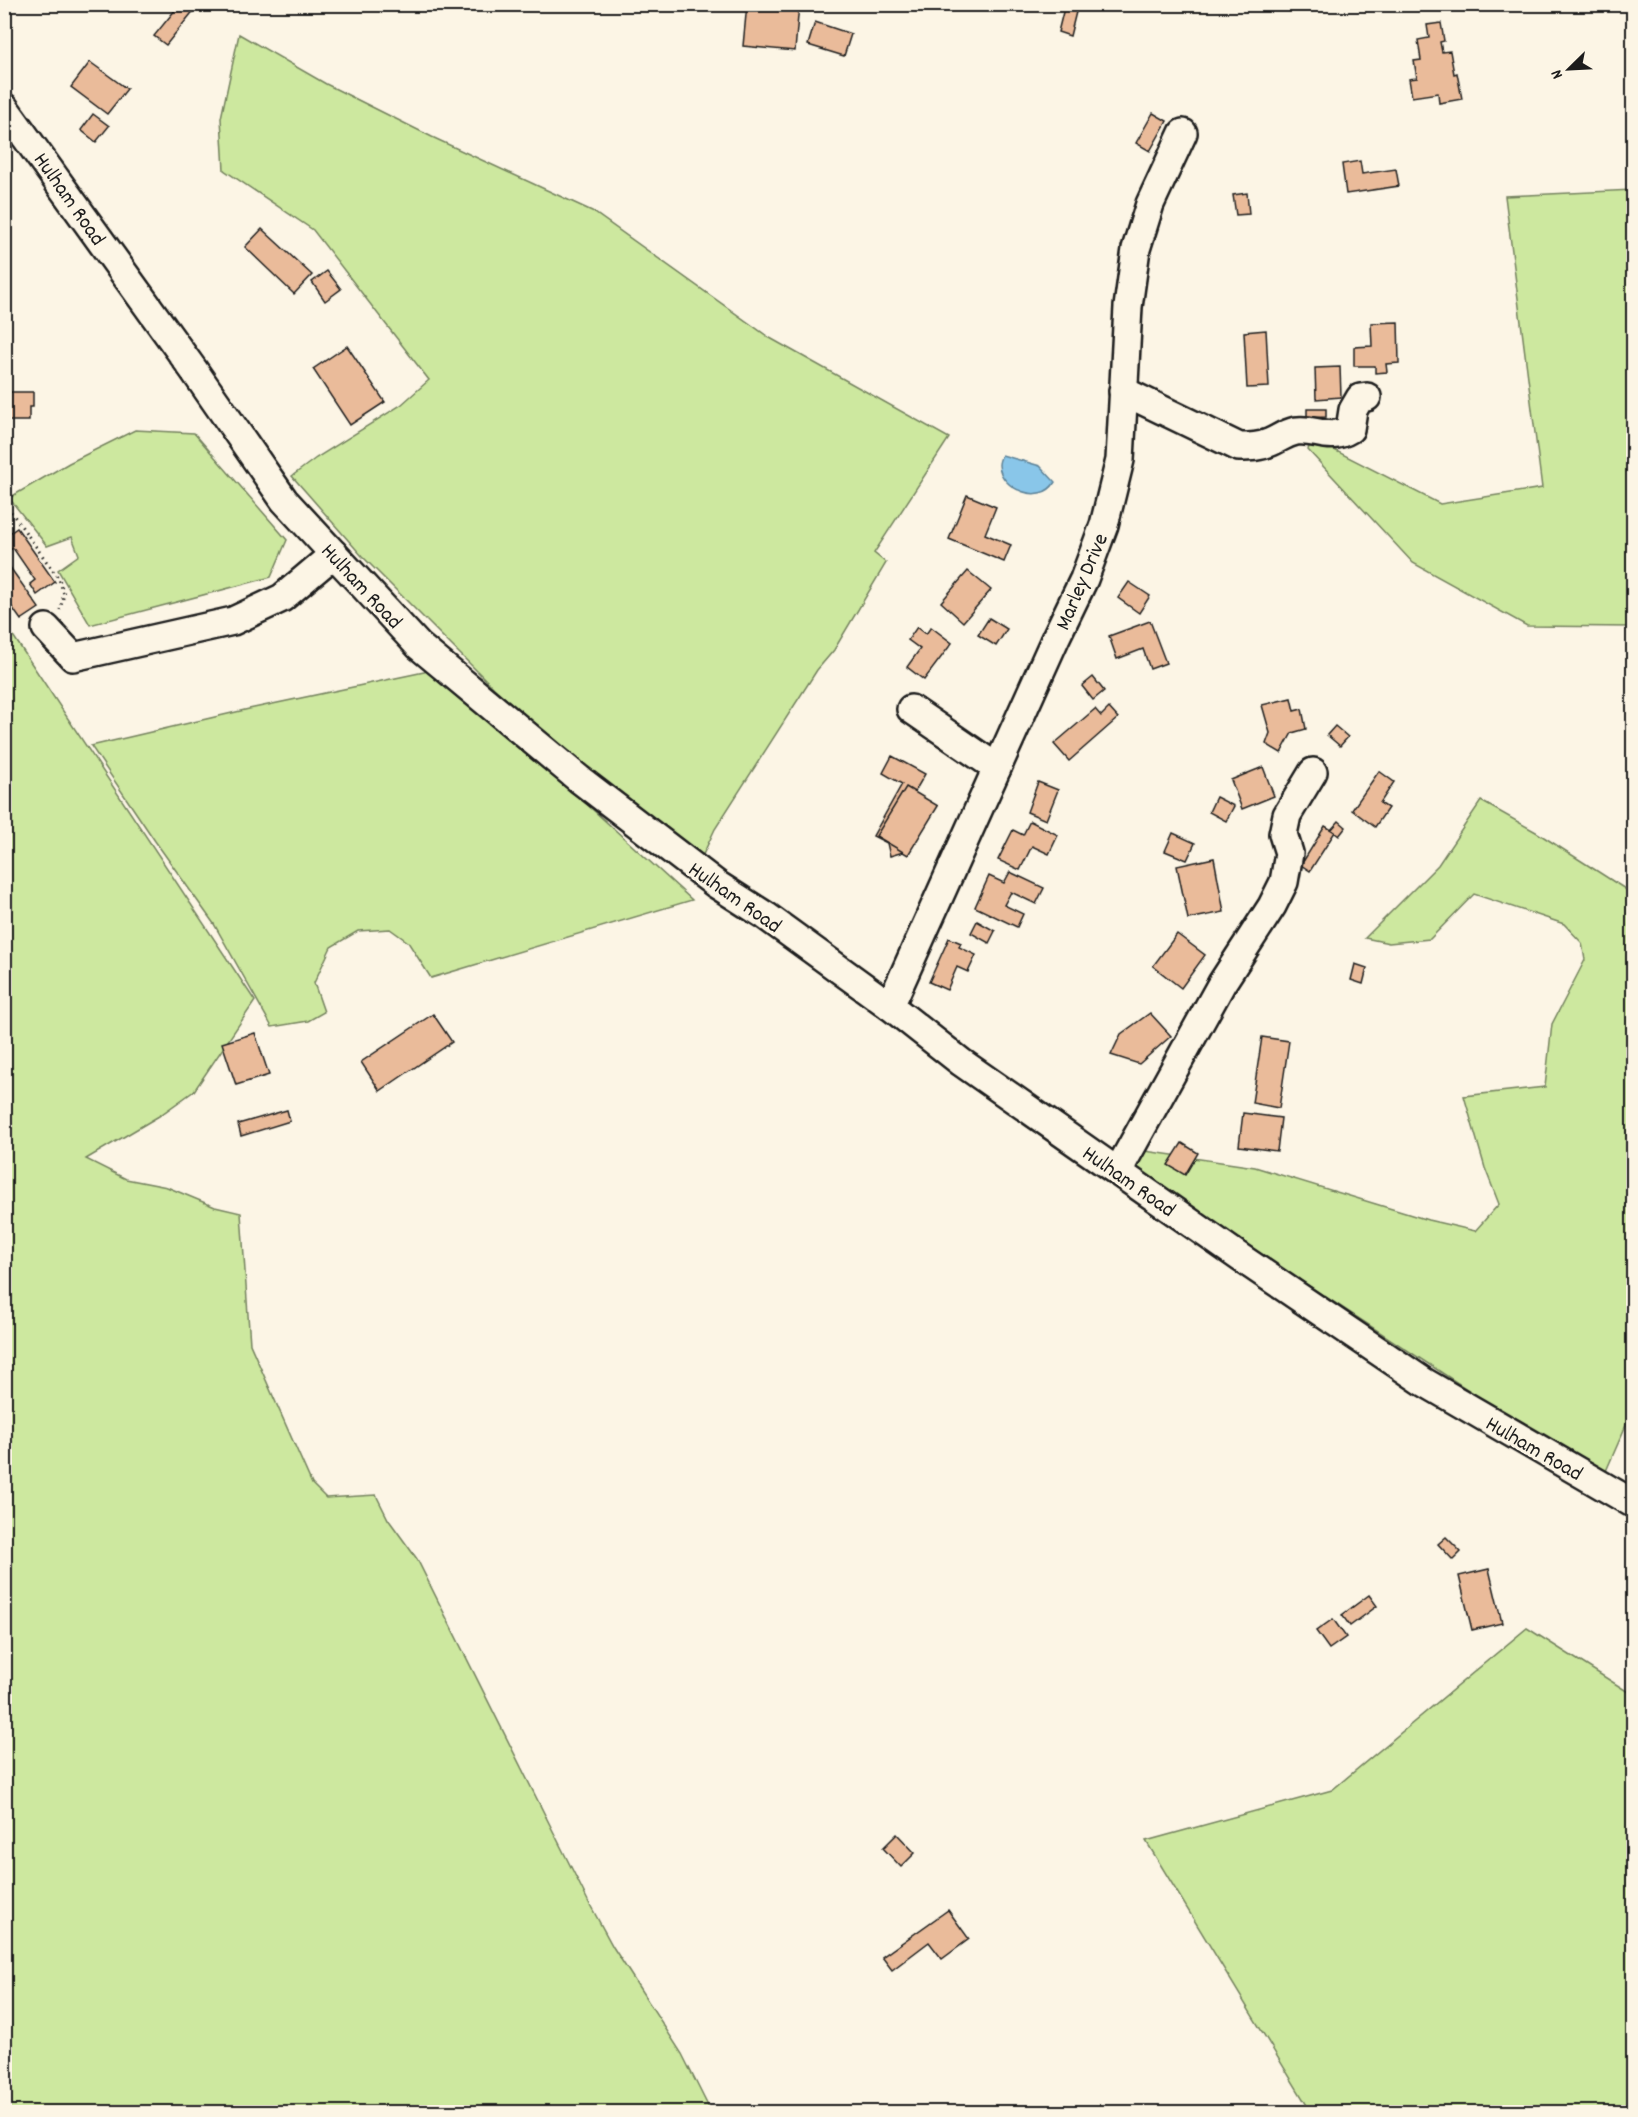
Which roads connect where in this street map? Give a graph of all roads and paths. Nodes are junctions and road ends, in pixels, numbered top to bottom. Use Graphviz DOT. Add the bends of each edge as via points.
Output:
graph roads {
  1 [pos="4,107"];
  2 [pos="1183,133"];
  3 [pos="1123,391"];
  4 [pos="1367,397"];
  5 [pos="4,502"];
  6 [pos="334,554"];
  7 [pos="46,628"];
  8 [pos="911,709"];
  9 [pos="997,768"];
  10 [pos="1313,772"];
  11 [pos="890,1006"];
  12 [pos="1118,1171"];
  13 [pos="1634,1504"];
  1 -- 6 [label="street, Hulham Road" via="284,500"];
  2 -- 3 [label="street, Marley Drive" via="1150,204 1136,249"];
  3 -- 4 [label="street" via="1239,447 1257,447 1299,430 1342,434 1350,429 1360,398"];
  3 -- 9 [label="street, Marley Drive" via="1120,460 1104,525 1084,579"];
  5 -- 7 [label="path" via="59,579 64,594 55,621"];
  6 -- 7 [label="street" via="282,598 233,621 73,657"];
  6 -- 11 [label="street, Hulham Road" via="420,646 579,779 716,884"];
  8 -- 9 [label="street"];
  9 -- 11 [label="street, Marley Drive"];
  10 -- 12 [label="street" via="1287,815 1283,834 1289,853 1284,882"];
  11 -- 12 [label="street, Hulham Road" via="961,1062"];
  12 -- 13 [label="street, Hulham Road" via="1424,1382"];
}
